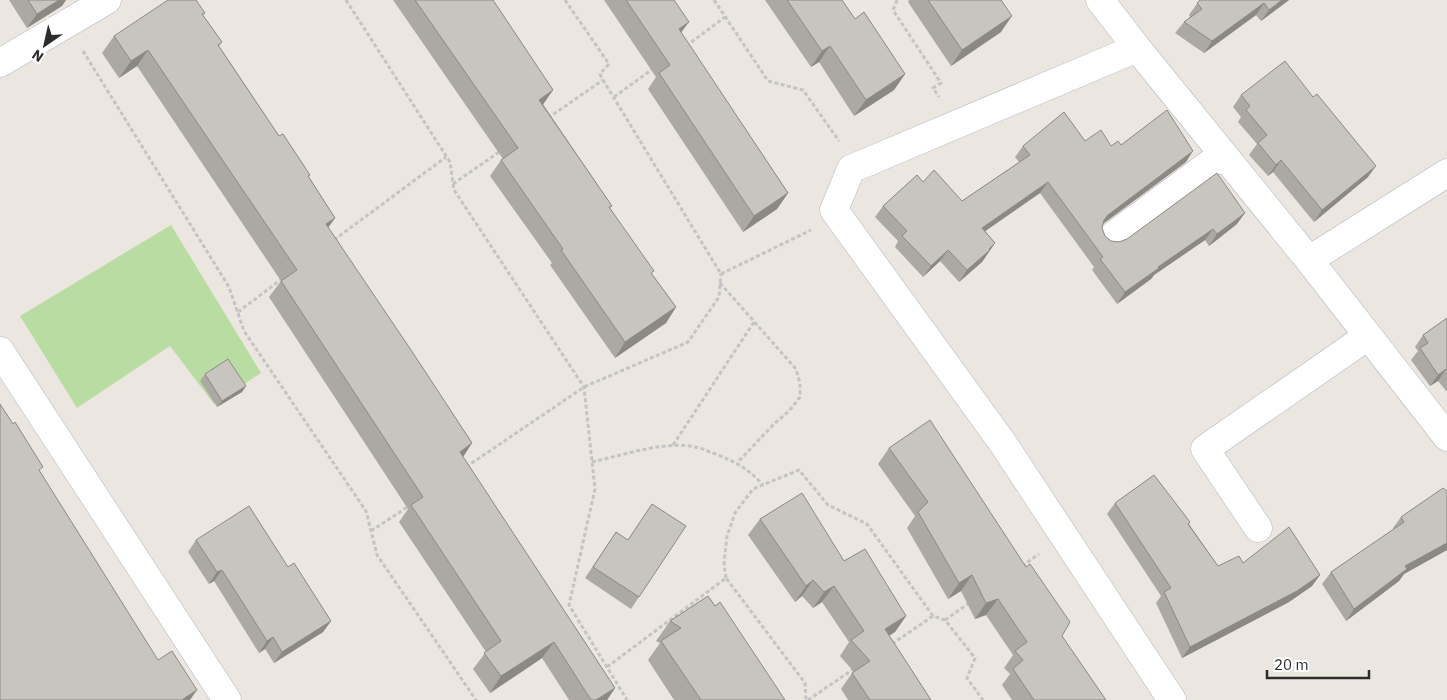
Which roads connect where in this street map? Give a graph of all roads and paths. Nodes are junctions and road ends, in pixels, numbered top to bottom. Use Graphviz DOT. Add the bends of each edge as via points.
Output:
graph roads {
  1 [pos="107,0"];
  2 [pos="346,0"];
  3 [pos="565,0"];
  4 [pos="714,0"];
  5 [pos="897,0"];
  6 [pos="1100,0"];
  7 [pos="725,17"];
  8 [pos="686,46"];
  9 [pos="81,48"];
  10 [pos="1137,48"];
  11 [pos="0,63"];
  12 [pos="662,63"];
  13 [pos="603,80"];
  14 [pos="614,97"];
  15 [pos="943,102"];
  16 [pos="548,118"];
  17 [pos="508,146"];
  18 [pos="844,148"];
  19 [pos="1223,154"];
  20 [pos="446,156"];
  21 [pos="1447,173"];
  22 [pos="452,184"];
  23 [pos="814,228"];
  24 [pos="1110,238"];
  25 [pos="330,243"];
  26 [pos="1309,260"];
  27 [pos="721,274"];
  28 [pos="284,278"];
  29 [pos="720,283"];
  30 [pos="238,312"];
  31 [pos="754,322"];
  32 [pos="1368,336"];
  33 [pos="0,351"];
  34 [pos="584,387"];
  35 [pos="1447,437"];
  36 [pos="673,446"];
  37 [pos="592,462"];
  38 [pos="737,463"];
  39 [pos="461,470"];
  40 [pos="763,485"];
  41 [pos="412,504"];
  42 [pos="1258,528"];
  43 [pos="371,531"];
  44 [pos="1041,553"];
  45 [pos="1017,570"];
  46 [pos="726,578"];
  47 [pos="977,598"];
  48 [pos="933,616"];
  49 [pos="945,620"];
  50 [pos="886,647"];
  51 [pos="863,663"];
  52 [pos="607,667"];
  53 [pos="226,700"];
  54 [pos="476,700"];
  55 [pos="627,700"];
  56 [pos="807,700"];
  57 [pos="983,700"];
  58 [pos="1172,700"];
  1 -- 11 [label="street"];
  2 -- 20 [label="path"];
  3 -- 13 [label="path" via="609,64 600,74"];
  4 -- 7 [label="path"];
  5 -- 15 [label="path" via="893,10 941,83 932,88"];
  6 -- 10 [label="street"];
  7 -- 8 [label="path"];
  7 -- 18 [label="path" via="768,81 802,90"];
  9 -- 30 [label="path" via="229,287"];
  10 -- 19 [label="street"];
  10 -- 58 [label="street" via="851,169 834,210 1002,442"];
  12 -- 14 [label="path"];
  13 -- 14 [label="path"];
  13 -- 16 [label="path"];
  14 -- 27 [label="path"];
  17 -- 22 [label="path"];
  19 -- 24 [label="street"];
  19 -- 26 [label="street"];
  20 -- 22 [label="path" via="450,162"];
  20 -- 25 [label="path"];
  21 -- 26 [label="street"];
  22 -- 34 [label="path"];
  23 -- 27 [label="path"];
  26 -- 32 [label="street"];
  27 -- 29 [label="path"];
  28 -- 30 [label="path"];
  29 -- 31 [label="path"];
  29 -- 34 [label="path" via="719,297 688,342"];
  30 -- 43 [label="path" via="244,331 366,511"];
  31 -- 36 [label="path"];
  31 -- 38 [label="path" via="796,369 800,397"];
  32 -- 35 [label="street"];
  32 -- 42 [label="street" via="1205,449"];
  33 -- 53 [label="street"];
  34 -- 37 [label="path"];
  34 -- 39 [label="path"];
  36 -- 37 [label="path"];
  36 -- 38 [label="path" via="698,448"];
  37 -- 52 [label="path" via="595,489 569,606"];
  38 -- 40 [label="path"];
  40 -- 46 [label="path" via="753,489 735,513 727,536"];
  40 -- 48 [label="path" via="798,470 828,505 867,524"];
  41 -- 43 [label="path"];
  43 -- 54 [label="path" via="377,555"];
  44 -- 45 [label="path"];
  46 -- 52 [label="path"];
  46 -- 56 [label="path" via="805,683"];
  47 -- 49 [label="path"];
  48 -- 49 [label="path"];
  48 -- 50 [label="path"];
  49 -- 57 [label="path" via="975,658 966,678"];
  51 -- 56 [label="path"];
  52 -- 55 [label="path"];
}
